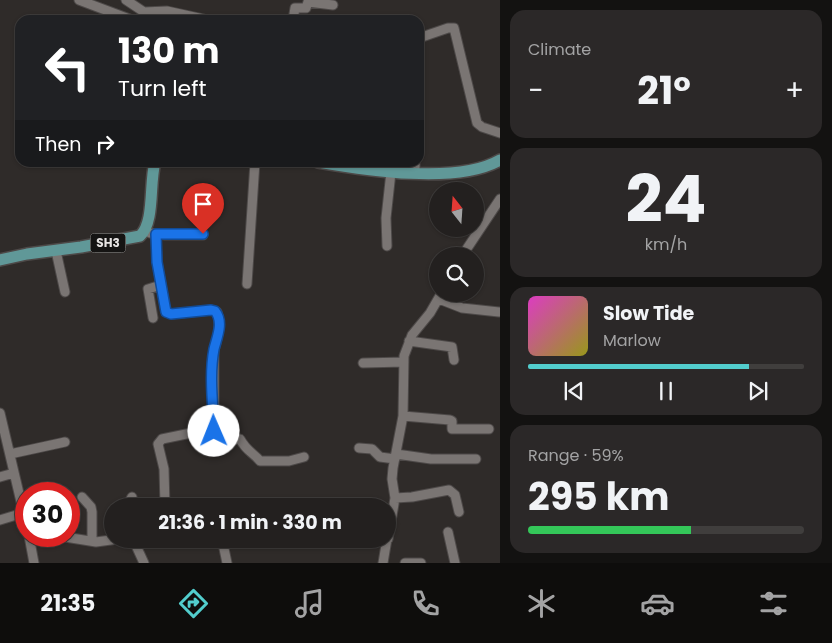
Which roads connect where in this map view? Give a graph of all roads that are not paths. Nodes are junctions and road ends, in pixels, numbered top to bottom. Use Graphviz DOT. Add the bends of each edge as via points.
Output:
graph roads {
  1 [pos="79,0"];
  2 [pos="126,0"];
  3 [pos="333,5"];
  4 [pos="119,15"];
  5 [pos="143,15"];
  6 [pos="148,15"];
  7 [pos="185,15"];
  8 [pos="294,15"];
  9 [pos="424,36"];
  10 [pos="500,133"];
  11 [pos="500,160"];
  12 [pos="154,167"];
  13 [pos="256,167"];
  14 [pos="354,167"];
  15 [pos="415,168"];
  16 [pos="390,172"];
  17 [pos="500,199"];
  18 [pos="150,233"];
  19 [pos="203,234"];
  20 [pos="388,246"];
  21 [pos="468,247"];
  22 [pos="56,251"];
  23 [pos="0,260"];
  24 [pos="247,284"];
  25 [pos="161,285"];
  26 [pos="64,292"];
  27 [pos="436,302"];
  28 [pos="451,302"];
  29 [pos="499,312"];
  30 [pos="153,318"];
  31 [pos="409,341"];
  32 [pos="454,360"];
  33 [pos="404,362"];
  34 [pos="363,363"];
  35 [pos="0,413"];
  36 [pos="403,416"];
  37 [pos="2,428"];
  38 [pos="489,429"];
  39 [pos="214,431"];
  40 [pos="65,442"];
  41 [pos="359,448"];
  42 [pos="10,454"];
  43 [pos="396,456"];
  44 [pos="304,457"];
  45 [pos="476,459"];
  46 [pos="14,473"];
  47 [pos="0,477"];
  48 [pos="16,482"];
  49 [pos="82,496"];
  50 [pos="165,498"];
  51 [pos="395,498"];
  52 [pos="459,512"];
  53 [pos="15,515"];
  54 [pos="0,520"];
  55 [pos="448,532"];
  56 [pos="80,539"];
  57 [pos="104,540"];
  58 [pos="92,541"];
  59 [pos="31,547"];
  60 [pos="137,548"];
  61 [pos="224,548"];
  62 [pos="386,548"];
  63 [pos="34,563"];
  64 [pos="144,563"];
  65 [pos="227,563"];
  66 [pos="383,563"];
  67 [pos="406,563"];
  68 [pos="422,563"];
  69 [pos="455,563"];
  1 -- 4 [label="street"];
  2 -- 5 [label="street"];
  3 -- 8 [label="street" via="308,2 306,8 295,8"];
  6 -- 7 [label="street" via="166,11"];
  9 -- 10 [label="street" via="454,28 477,124"];
  11 -- 15 [label="main road" via="488,167 464,172"];
  12 -- 18 [label="main road, SH3"];
  13 -- 24 [label="street"];
  14 -- 16 [label="main road"];
  15 -- 16 [label="main road"];
  16 -- 20 [label="street" via="386,218"];
  17 -- 21 [label="street"];
  18 -- 19 [label="street"];
  18 -- 22 [label="main road, SH3" via="133,239"];
  18 -- 25 [label="street" via="156,249"];
  22 -- 23 [label="main road, SH3"];
  22 -- 26 [label="street"];
  25 -- 30 [label="street" via="148,289"];
  25 -- 39 [label="street" via="168,313 211,310 218,315"];
  27 -- 31 [label="street"];
  28 -- 29 [label="street" via="462,308"];
  31 -- 32 [label="street" via="452,347"];
  31 -- 33 [label="street"];
  33 -- 34 [label="street"];
  33 -- 36 [label="street"];
  35 -- 37 [label="street"];
  36 -- 38 [label="street" via="450,420 452,428"];
  36 -- 43 [label="street"];
  37 -- 42 [label="street"];
  39 -- 44 [label="street" via="222,432 226,440 240,439 246,450 260,461"];
  39 -- 50 [label="street" via="159,441"];
  40 -- 42 [label="street"];
  41 -- 43 [label="street" via="372,449 380,457"];
  42 -- 46 [label="street"];
  43 -- 45 [label="street"];
  43 -- 51 [label="street" via="392,479"];
  46 -- 47 [label="street"];
  46 -- 48 [label="street"];
  49 -- 58 [label="street" via="91,507"];
  51 -- 52 [label="street" via="449,490 455,495"];
  53 -- 54 [label="street"];
  55 -- 69 [label="street"];
  56 -- 58 [label="street"];
  57 -- 58 [label="street"];
  59 -- 63 [label="street"];
  60 -- 64 [label="street"];
  61 -- 65 [label="street"];
  62 -- 66 [label="street"];
  67 -- 68 [label="street"];
}
